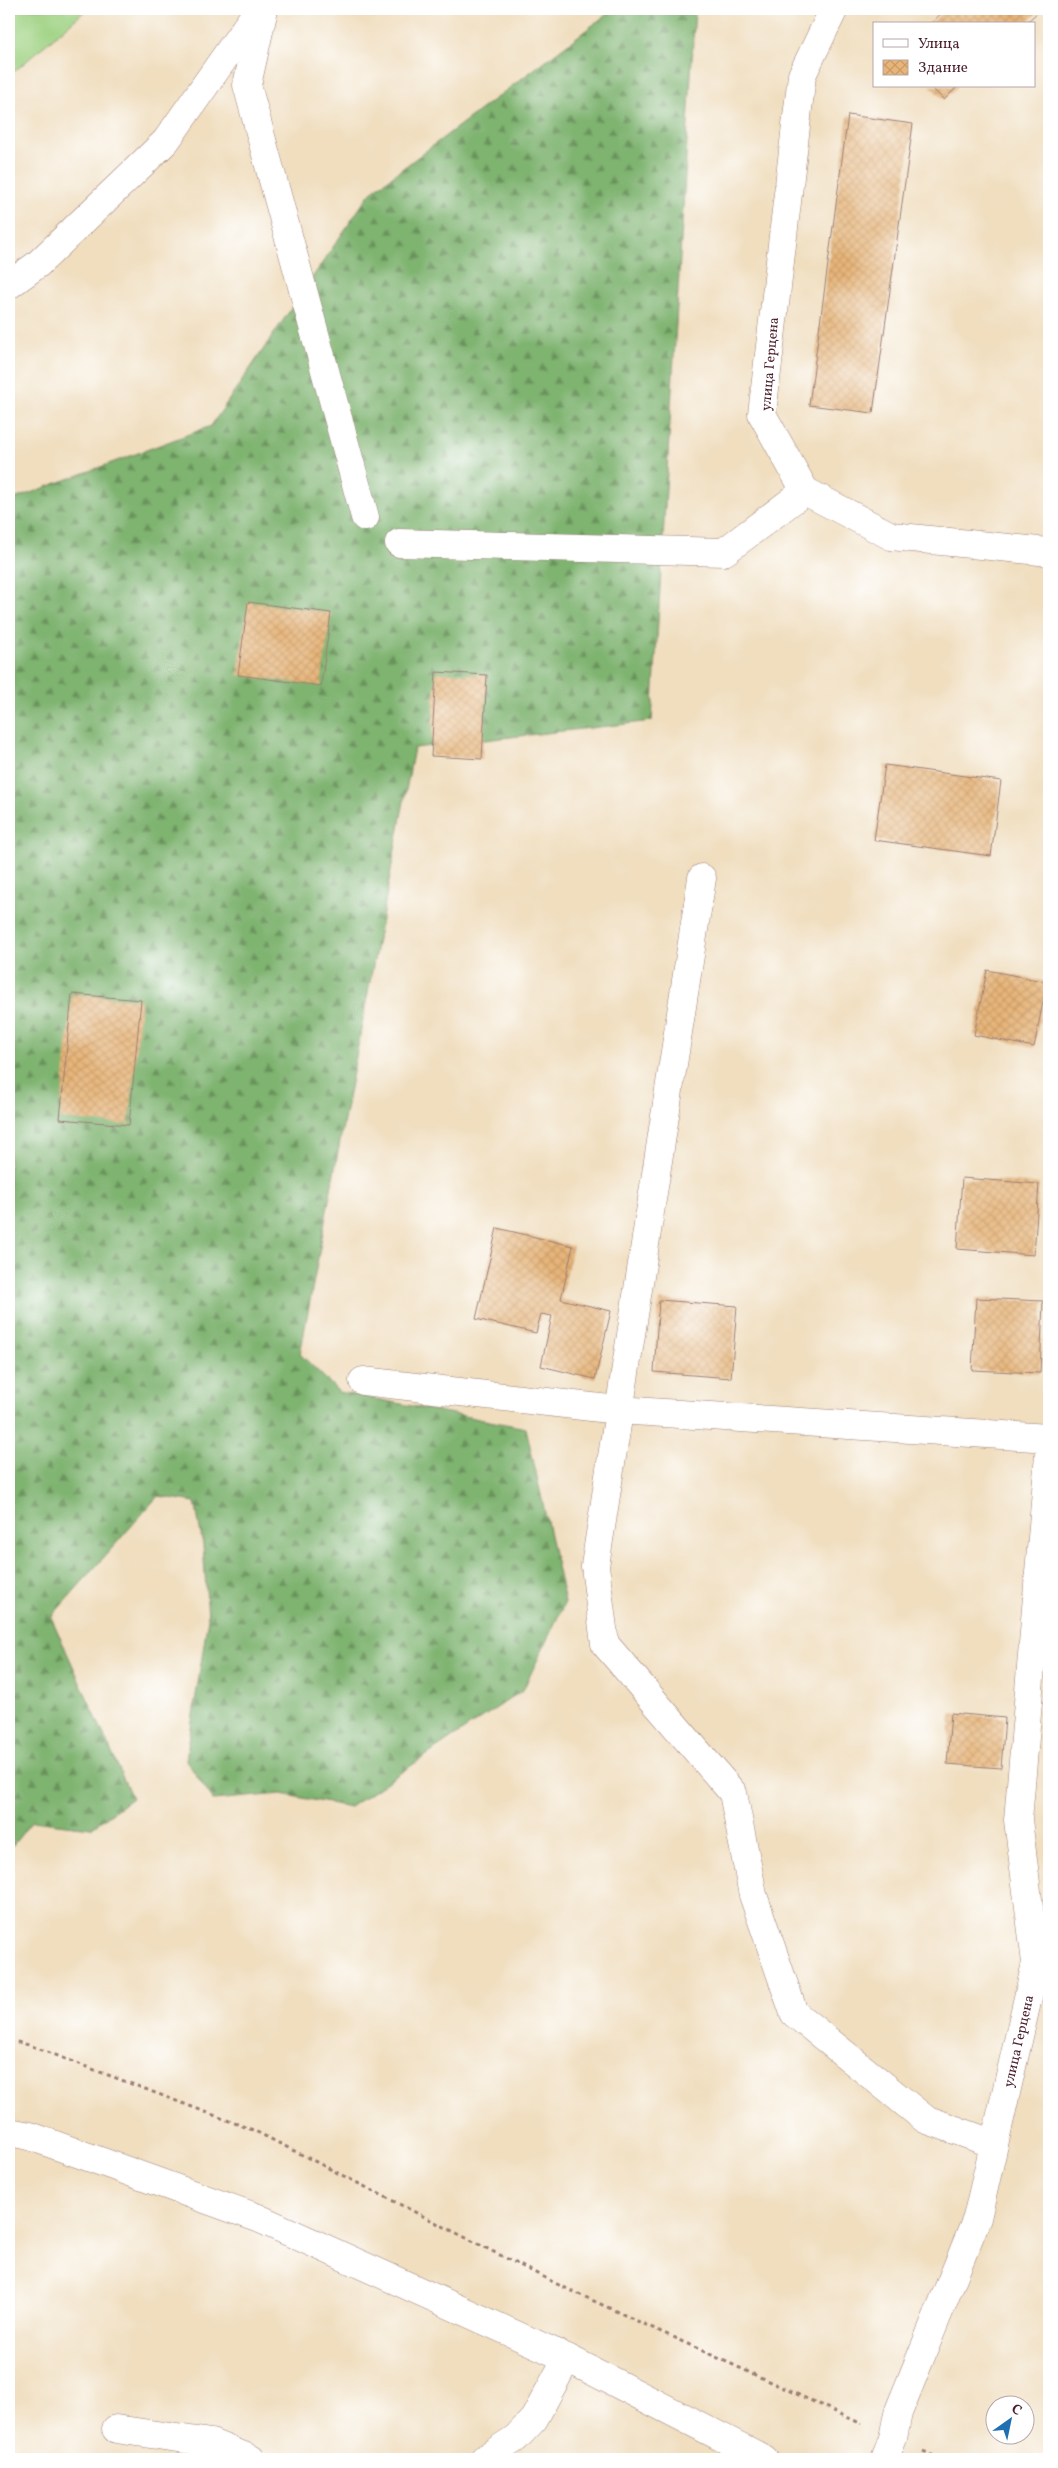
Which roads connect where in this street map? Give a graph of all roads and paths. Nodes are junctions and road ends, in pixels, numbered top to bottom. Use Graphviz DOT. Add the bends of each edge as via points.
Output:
graph roads {
  1 [pos="259,9"];
  2 [pos="264,9"];
  3 [pos="834,9"];
  4 [pos="9,286"];
  5 [pos="806,492"];
  6 [pos="365,516"];
  7 [pos="399,543"];
  8 [pos="1049,552"];
  9 [pos="702,878"];
  10 [pos="363,1381"];
  11 [pos="618,1410"];
  12 [pos="1049,1438"];
  13 [pos="1049,1455"];
  14 [pos="9,2040"];
  15 [pos="9,2132"];
  16 [pos="994,2144"];
  17 [pos="567,2358"];
  18 [pos="116,2429"];
  19 [pos="889,2449"];
  20 [pos="251,2459"];
  21 [pos="484,2459"];
  22 [pos="764,2459"];
  23 [pos="940,2459"];
  1 -- 4 [label="street" via="166,141 38,264"];
  2 -- 6 [label="street" via="247,85"];
  3 -- 5 [label="street, улица Герцена" via="802,75 762,414"];
  5 -- 7 [label="street" via="724,552"];
  5 -- 8 [label="street" via="892,536"];
  9 -- 11 [label="street"];
  10 -- 11 [label="street"];
  11 -- 12 [label="street"];
  11 -- 16 [label="street" via="595,1566 605,1644 733,1793 753,1895 794,2013 925,2120"];
  13 -- 16 [label="street, улица Герцена" via="1018,1820 1036,1963"];
  14 -- 19 [label="path" via="253,2130"];
  15 -- 17 [label="street" via="30,2136 258,2218"];
  16 -- 19 [label="street, улица Герцена" via="977,2218 898,2413"];
  17 -- 21 [label="street" via="534,2419 516,2438"];
  17 -- 22 [label="street"];
  18 -- 20 [label="street" via="211,2444"];
  19 -- 23 [label="path"];
}
